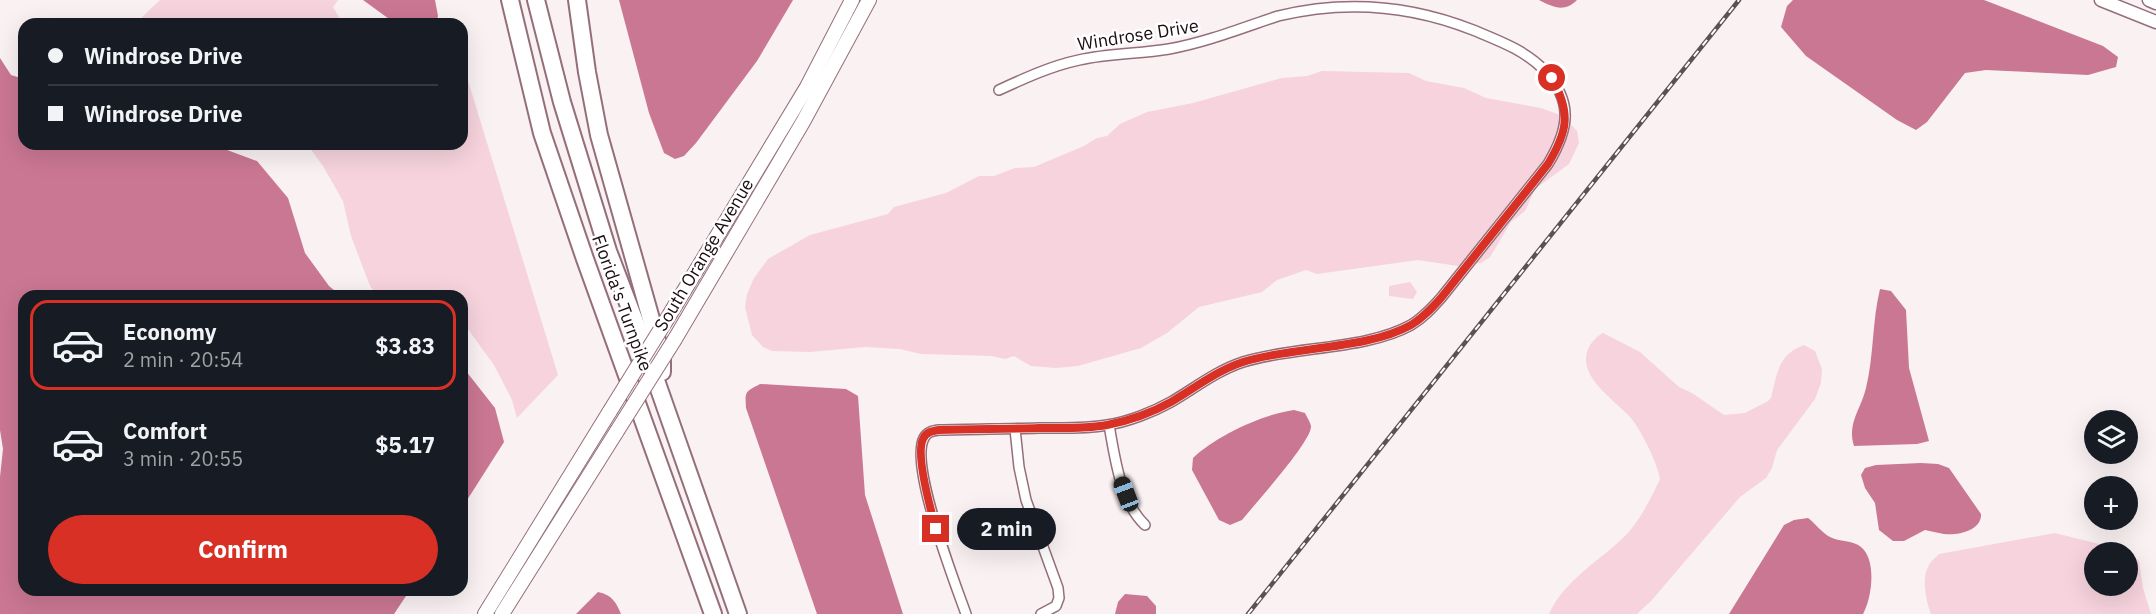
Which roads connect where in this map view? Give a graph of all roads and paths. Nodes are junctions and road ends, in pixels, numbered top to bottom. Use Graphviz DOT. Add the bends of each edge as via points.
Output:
graph roads {
  1 [pos="504,0"];
  2 [pos="510,0"];
  3 [pos="536,0"];
  4 [pos="577,0"];
  5 [pos="852,0"];
  6 [pos="869,0"];
  7 [pos="2101,0"];
  8 [pos="2149,0"];
  9 [pos="1324,3"];
  10 [pos="2156,3"];
  11 [pos="2156,22"];
  12 [pos="999,90"];
  13 [pos="542,133"];
  14 [pos="663,400"];
  15 [pos="1109,425"];
  16 [pos="1016,429"];
  17 [pos="1145,525"];
  18 [pos="485,614"];
  19 [pos="502,614"];
  20 [pos="713,614"];
  21 [pos="738,614"];
  22 [pos="966,614"];
  23 [pos="1041,614"];
  1 -- 13 [label="highway"];
  2 -- 13 [label="highway, Florida's Turnpike"];
  3 -- 14 [label="highway, Florida's Turnpike" via="583,175"];
  4 -- 14 [label="highway" via="599,135 662,358"];
  5 -- 18 [label="main road, South Orange Avenue, bridge" via="807,87"];
  6 -- 19 [label="main road, South Orange Avenue, bridge" via="798,133 675,339"];
  7 -- 11 [label="main road"];
  8 -- 10 [label="main road"];
  9 -- 12 [label="street, Windrose Drive" via="1168,49 1079,60"];
  9 -- 15 [label="street, Windrose Drive" via="1408,9 1452,21 1501,41 1536,61 1552,78 1562,97 1565,111 1560,144 1441,298 1411,325 1364,340 1241,363 1170,403"];
  13 -- 20 [label="highway, Florida's Turnpike"];
  14 -- 21 [label="highway, Florida's Turnpike"];
  15 -- 16 [label="street, Windrose Drive"];
  15 -- 17 [label="street" via="1122,482 1131,506"];
  16 -- 22 [label="street, Windrose Drive" via="939,430 928,432 923,439 927,493"];
  16 -- 23 [label="street" via="1026,500 1058,588 1056,606"];
}
